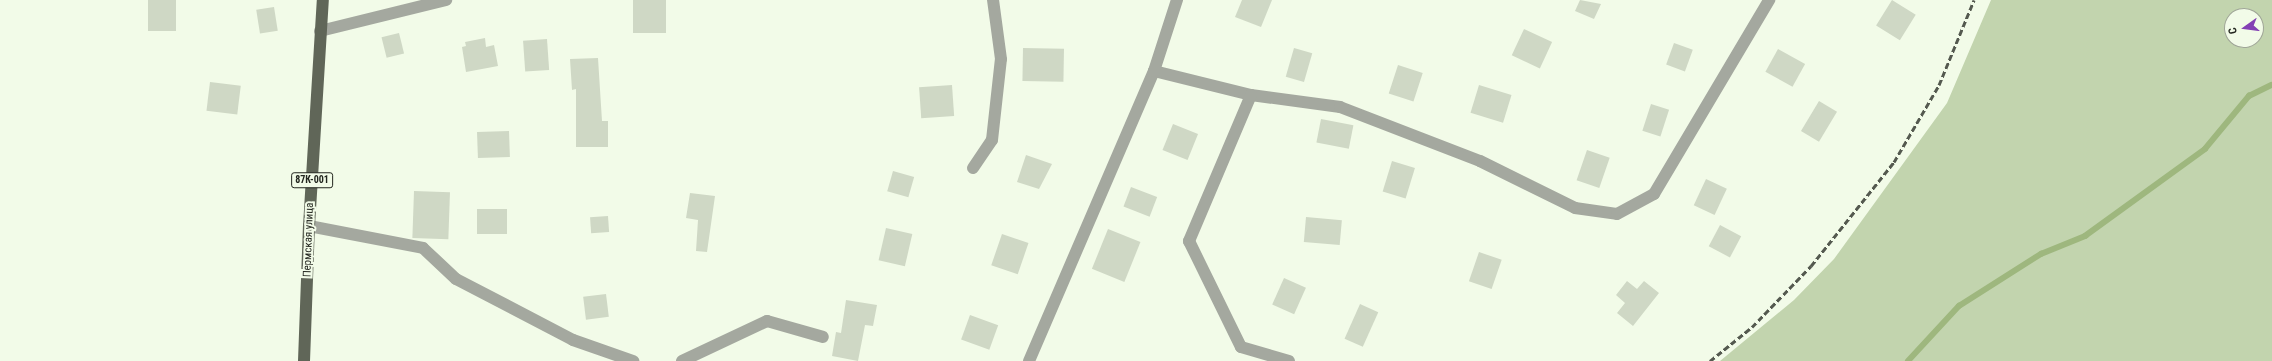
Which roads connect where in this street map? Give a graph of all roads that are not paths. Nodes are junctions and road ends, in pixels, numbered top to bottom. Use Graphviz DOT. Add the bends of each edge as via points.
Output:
graph roads {
  1 [pos="323,0"];
  2 [pos="446,0"];
  3 [pos="993,0"];
  4 [pos="1177,0"];
  5 [pos="1769,0"];
  6 [pos="320,31"];
  7 [pos="1154,71"];
  8 [pos="1252,95"];
  9 [pos="972,168"];
  10 [pos="309,226"];
  11 [pos="823,337"];
  12 [pos="304,361"];
  13 [pos="633,361"];
  14 [pos="682,361"];
  15 [pos="1029,361"];
  16 [pos="1289,361"];
  1 -- 6 [label="main road, Пермская улица / 87К-001"];
  2 -- 6 [label="street"];
  3 -- 9 [label="street" via="1001,59 992,140"];
  4 -- 7 [label="street"];
  5 -- 8 [label="street" via="1654,194 1617,214 1575,208 1480,161 1340,107"];
  6 -- 10 [label="main road, Пермская улица / 87К-001"];
  7 -- 8 [label="street"];
  7 -- 15 [label="street"];
  8 -- 16 [label="street" via="1190,241 1241,347"];
  10 -- 12 [label="main road, Пермская улица / 87К-001"];
  10 -- 13 [label="street" via="423,248 456,279 573,340"];
  11 -- 14 [label="street" via="767,321"];
}
